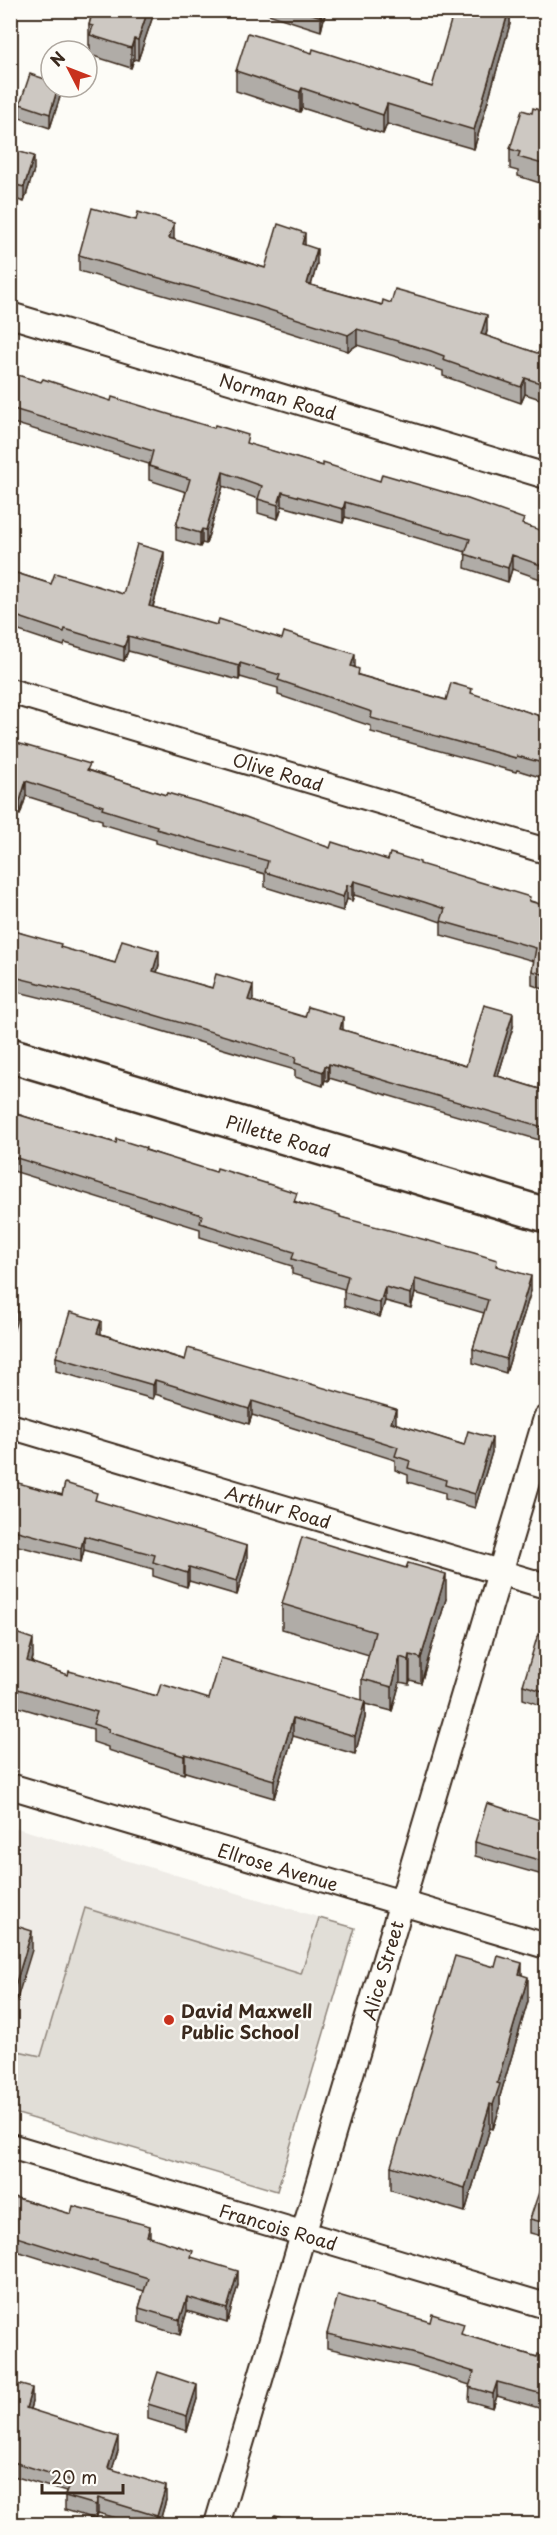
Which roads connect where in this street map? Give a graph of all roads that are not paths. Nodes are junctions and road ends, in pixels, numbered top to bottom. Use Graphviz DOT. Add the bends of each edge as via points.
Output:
graph roads {
  1 [pos="10,315"];
  2 [pos="546,476"];
  3 [pos="10,691"];
  4 [pos="546,851"];
  5 [pos="10,1055"];
  6 [pos="546,1215"];
  7 [pos="546,1418"];
  8 [pos="10,1426"];
  9 [pos="501,1572"];
  10 [pos="546,1586"];
  11 [pos="10,1786"];
  12 [pos="402,1903"];
  13 [pos="546,1946"];
  14 [pos="10,2146"];
  15 [pos="303,2234"];
  16 [pos="546,2307"];
  17 [pos="217,2524"];
  1 -- 2 [label="street, Norman Road"];
  3 -- 4 [label="street, Olive Road"];
  5 -- 6 [label="street, Pillette Road"];
  7 -- 9 [label="street, Alice Street"];
  8 -- 9 [label="street, Arthur Road"];
  9 -- 10 [label="street, Arthur Road"];
  9 -- 12 [label="street, Alice Street"];
  11 -- 12 [label="street, Ellrose Avenue"];
  12 -- 13 [label="street, Ellrose Avenue"];
  12 -- 15 [label="street, Alice Street"];
  14 -- 15 [label="street, Francois Road"];
  15 -- 16 [label="street, Francois Road"];
  15 -- 17 [label="street, Alice Street"];
}
